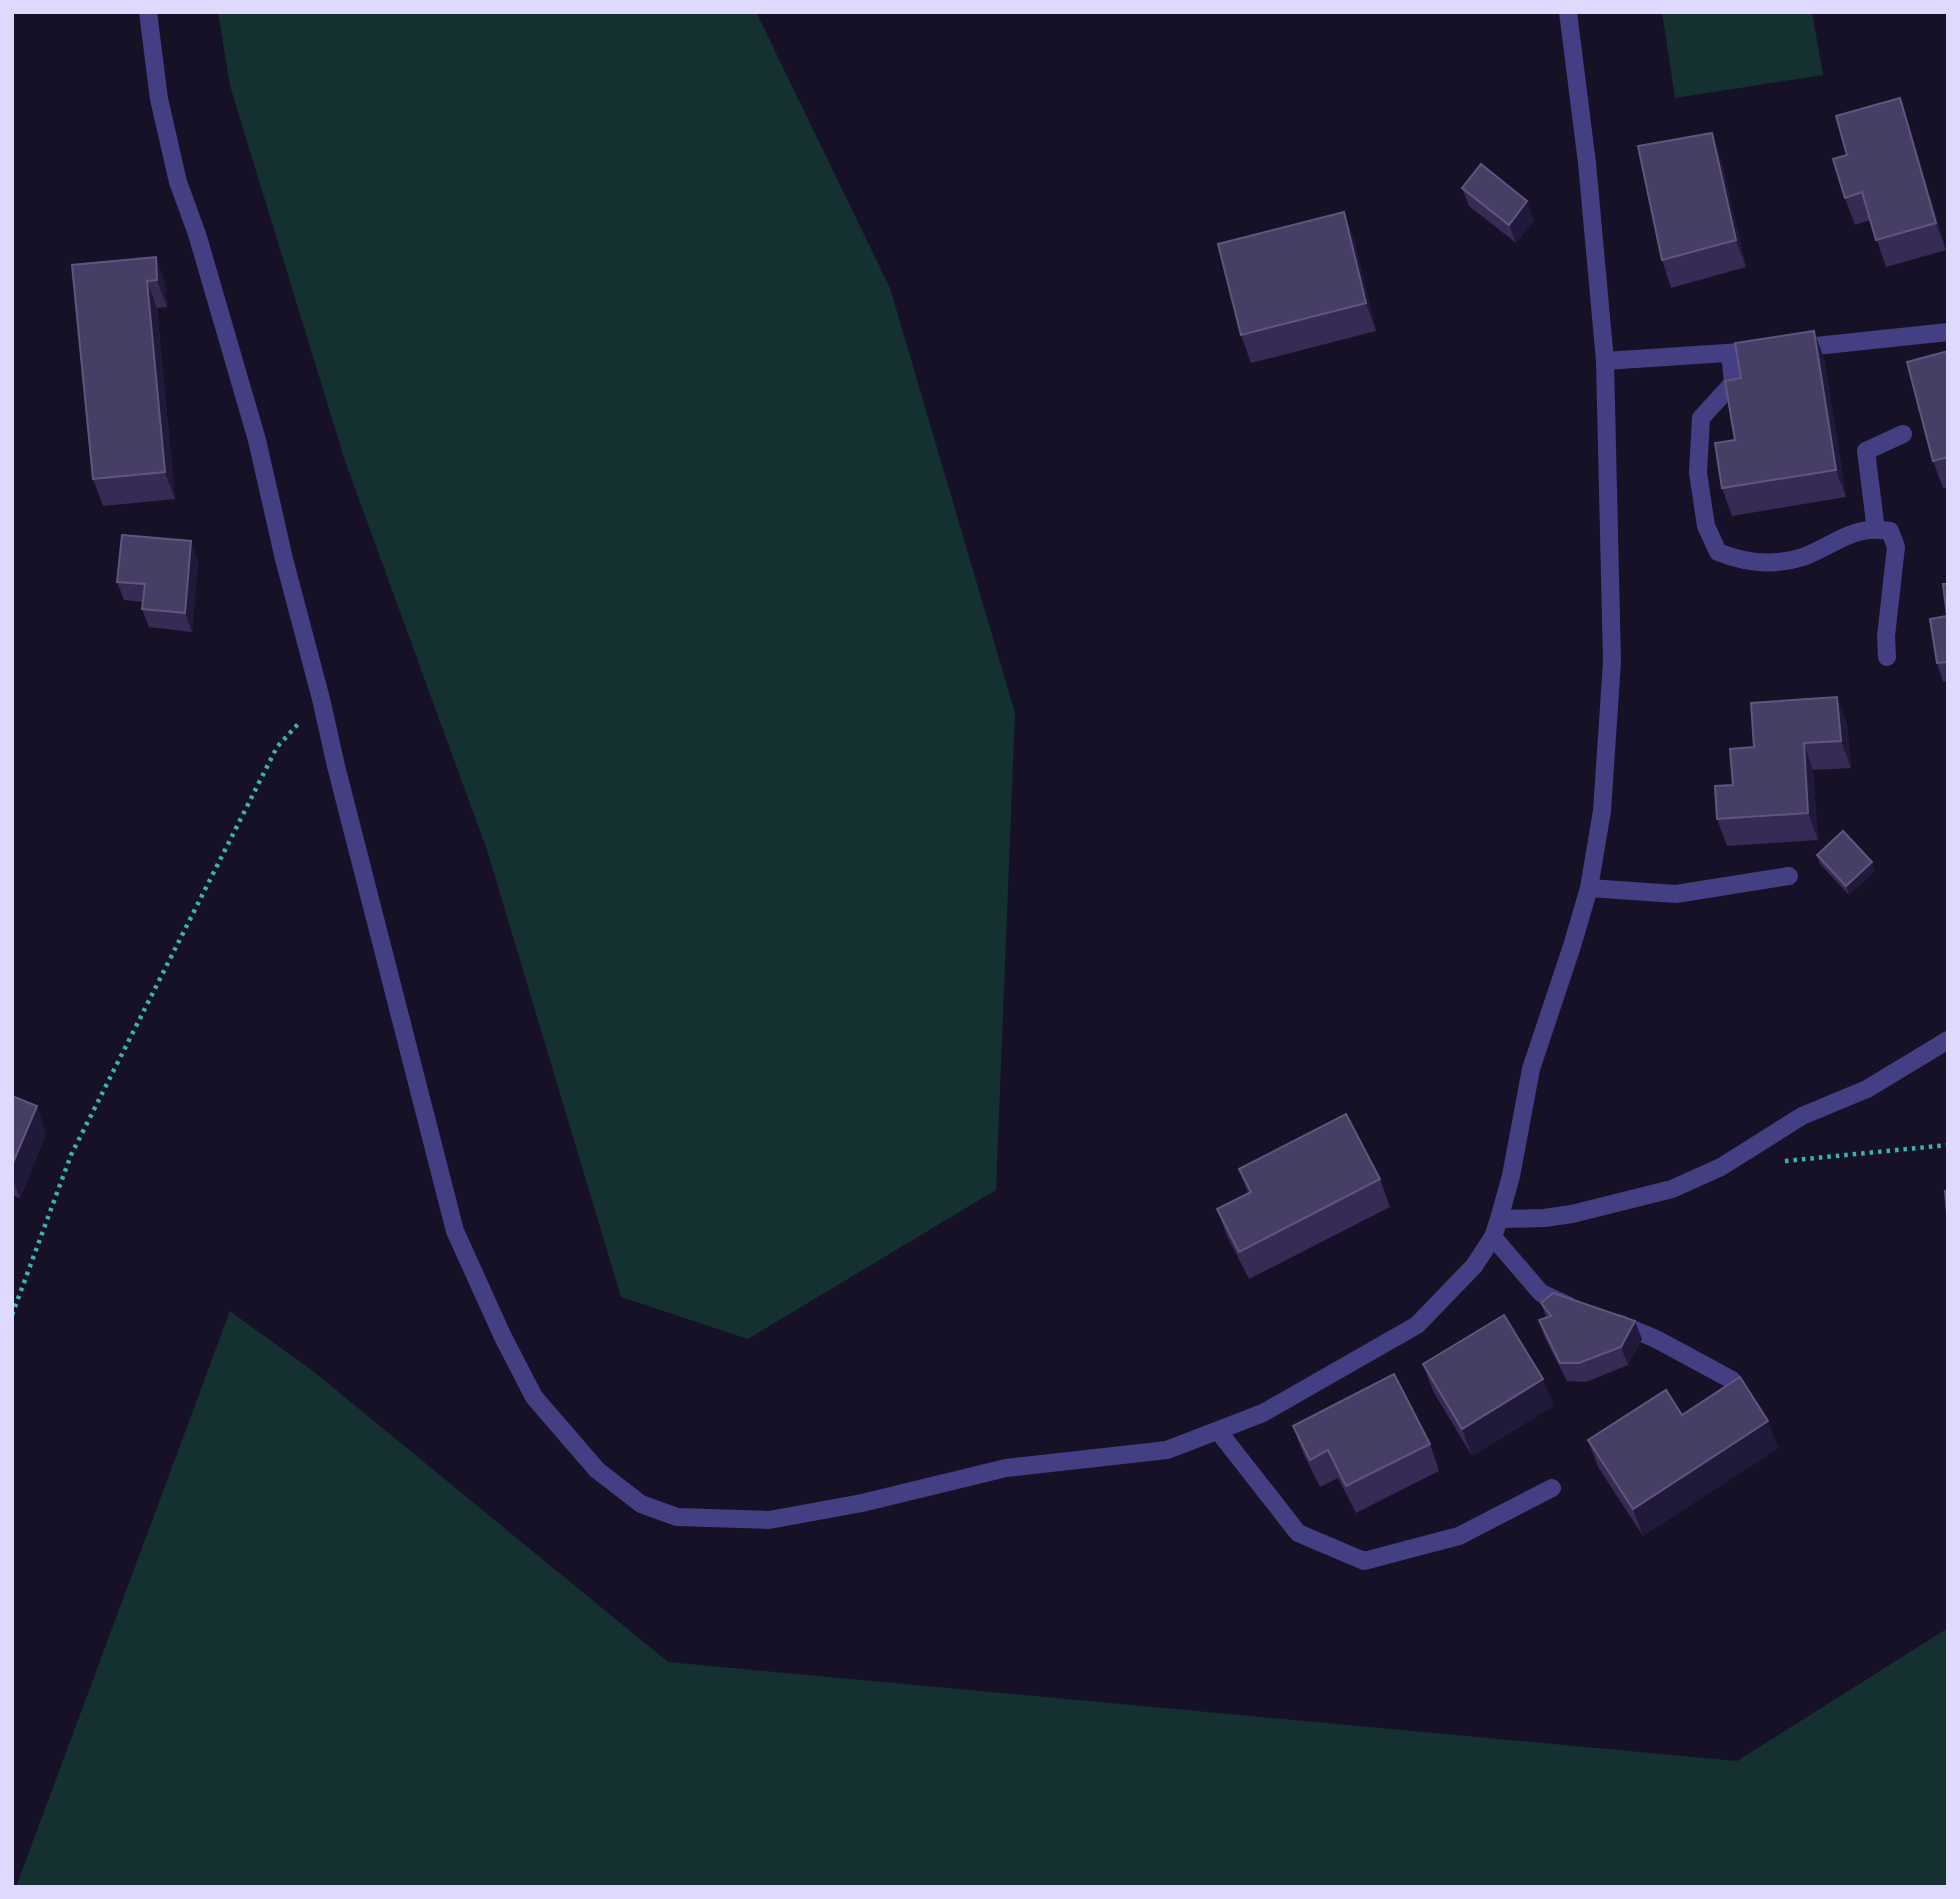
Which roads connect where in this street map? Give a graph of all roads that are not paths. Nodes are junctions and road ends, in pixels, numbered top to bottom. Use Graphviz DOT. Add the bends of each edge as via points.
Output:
graph roads {
  1 [pos="148,12"];
  2 [pos="1567,12"];
  3 [pos="1948,332"];
  4 [pos="1784,349"];
  5 [pos="1757,351"];
  6 [pos="1730,353"];
  7 [pos="1605,361"];
  8 [pos="1903,434"];
  9 [pos="1876,530"];
  10 [pos="1886,657"];
  11 [pos="1789,876"];
  12 [pos="1589,888"];
  13 [pos="1948,1040"];
  14 [pos="1496,1228"];
  15 [pos="1582,1310"];
  16 [pos="1602,1317"];
  17 [pos="1732,1380"];
  18 [pos="1219,1432"];
  19 [pos="1552,1488"];
  1 -- 18 [label="street" via="159,99 178,183 257,440 455,1231 534,1397 597,1471 641,1504 677,1517 769,1520 1006,1468 1167,1450"];
  2 -- 7 [label="street" via="1587,163"];
  3 -- 4 [label="street"];
  5 -- 6 [label="street"];
  6 -- 7 [label="street"];
  6 -- 9 [label="street" via="1733,383 1701,418 1698,473 1706,526 1718,552 1741,561 1768,562 1802,557 1850,535"];
  7 -- 12 [label="street" via="1612,662 1602,811"];
  8 -- 9 [label="street" via="1866,451"];
  9 -- 10 [label="street" via="1890,531 1896,547"];
  11 -- 12 [label="street" via="1676,894"];
  12 -- 14 [label="street" via="1531,1069"];
  13 -- 14 [label="street" via="1867,1089 1802,1116 1721,1167 1672,1189"];
  14 -- 15 [label="street" via="1541,1293"];
  14 -- 18 [label="street" via="1474,1266 1418,1325 1263,1413"];
  16 -- 17 [label="street" via="1656,1339"];
  18 -- 19 [label="street" via="1298,1533 1364,1560 1459,1536"];
}
